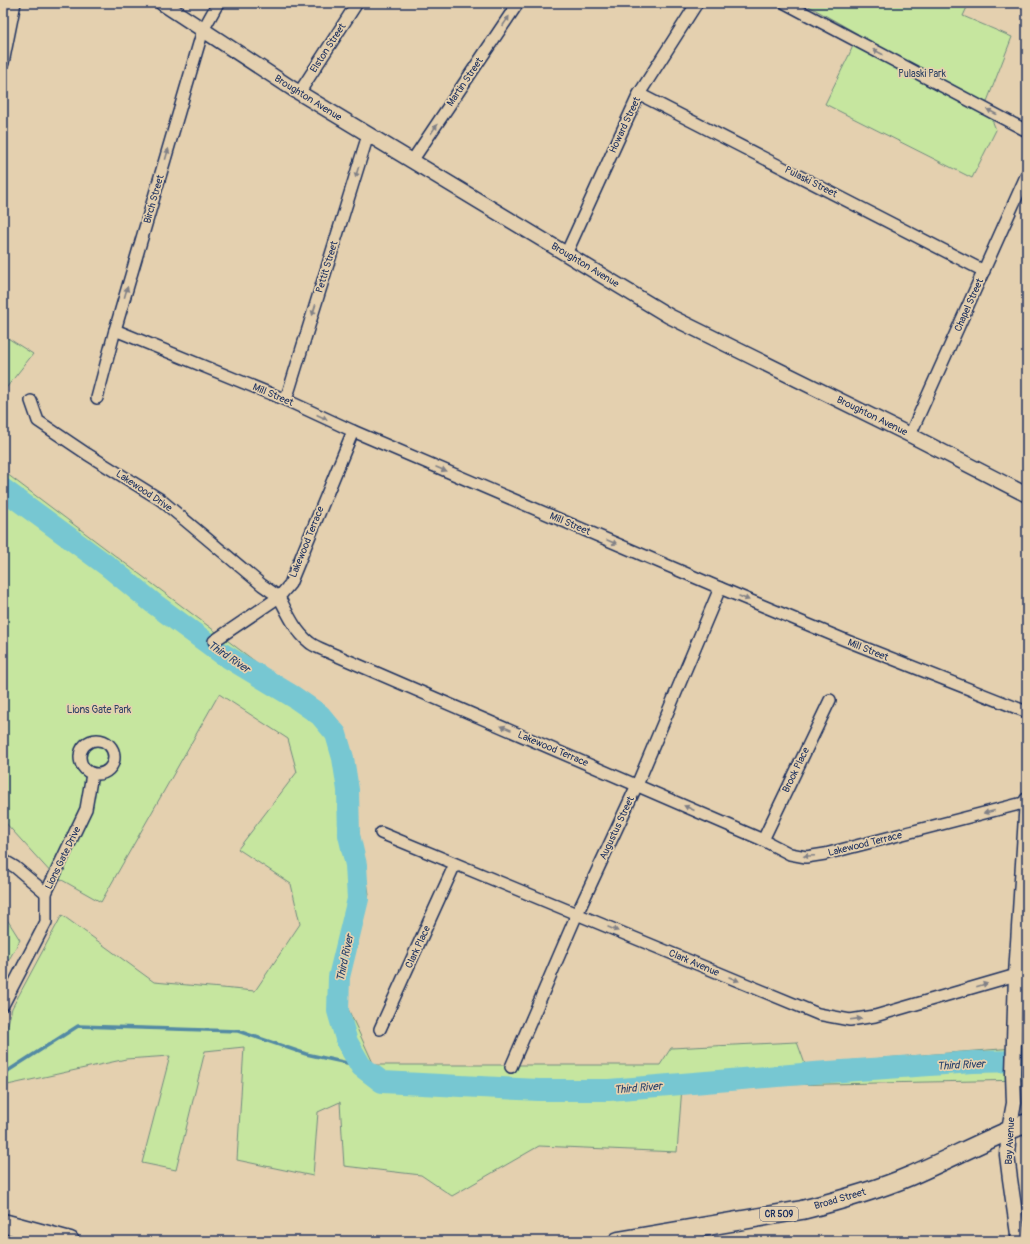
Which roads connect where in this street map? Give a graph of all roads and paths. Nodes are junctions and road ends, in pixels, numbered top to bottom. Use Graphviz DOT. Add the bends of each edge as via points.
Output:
graph roads {
  1 [pos="15,3"];
  2 [pos="162,3"];
  3 [pos="218,3"];
  4 [pos="357,3"];
  5 [pos="518,3"];
  6 [pos="697,3"];
  7 [pos="785,3"];
  8 [pos="203,30"];
  9 [pos="3,63"];
  10 [pos="299,93"];
  11 [pos="639,94"];
  12 [pos="1027,131"];
  13 [pos="368,135"];
  14 [pos="412,161"];
  15 [pos="1027,174"];
  16 [pos="566,254"];
  17 [pos="984,271"];
  18 [pos="115,330"];
  19 [pos="97,398"];
  20 [pos="286,400"];
  21 [pos="31,401"];
  22 [pos="353,432"];
  23 [pos="910,435"];
  24 [pos="1027,494"];
  25 [pos="720,588"];
  26 [pos="279,597"];
  27 [pos="214,641"];
  28 [pos="830,700"];
  29 [pos="1027,712"];
  30 [pos="92,774"];
  31 [pos="637,785"];
  32 [pos="1027,801"];
  33 [pos="381,833"];
  34 [pos="763,840"];
  35 [pos="3,860"];
  36 [pos="455,864"];
  37 [pos="1025,875"];
  38 [pos="46,892"];
  39 [pos="577,914"];
  40 [pos="1016,975"];
  41 [pos="3,1005"];
  42 [pos="380,1029"];
  43 [pos="510,1068"];
  44 [pos="1027,1123"];
  45 [pos="1009,1130"];
  46 [pos="3,1223"];
  47 [pos="70,1241"];
  48 [pos="618,1241"];
  49 [pos="1019,1241"];
  1 -- 9 [label="street"];
  2 -- 8 [label="street, Broughton Avenue"];
  3 -- 8 [label="street, Birch Street"];
  4 -- 10 [label="street, Elston Street"];
  14 -- 5 [label="street, Martin Street, one-way"];
  6 -- 11 [label="street, Howard Street"];
  12 -- 7 [label="street, one-way"];
  8 -- 10 [label="street, Broughton Avenue"];
  18 -- 8 [label="street, Birch Street, one-way"];
  10 -- 13 [label="street, Broughton Avenue"];
  11 -- 16 [label="street, Howard Street"];
  11 -- 17 [label="street, Pulaski Street"];
  13 -- 14 [label="street, Broughton Avenue"];
  13 -- 20 [label="street, Pettit Street, one-way"];
  14 -- 16 [label="street, Broughton Avenue"];
  15 -- 17 [label="street, Chapel Street"];
  16 -- 23 [label="street, Broughton Avenue" via="669,316"];
  17 -- 23 [label="street, Chapel Street"];
  18 -- 19 [label="street, Birch Street"];
  18 -- 20 [label="street, Mill Street"];
  20 -- 22 [label="street, Mill Street, one-way"];
  21 -- 26 [label="street, Lakewood Drive" via="38,421 161,500"];
  22 -- 25 [label="street, Mill Street, one-way"];
  22 -- 26 [label="street, Lakewood Terrace" via="290,584"];
  23 -- 24 [label="street, Broughton Avenue"];
  25 -- 29 [label="street, Mill Street, one-way"];
  25 -- 31 [label="street, Augustus Street"];
  26 -- 27 [label="street"];
  31 -- 26 [label="street, Lakewood Terrace, one-way" via="326,651 309,642 300,632"];
  28 -- 34 [label="street, Brook Place"];
  30 -- 38 [label="street, Lions Gate Drive" via="86,810"];
  34 -- 31 [label="street, Lakewood Terrace, one-way"];
  31 -- 39 [label="street, Augustus Street"];
  32 -- 34 [label="street, Lakewood Terrace, one-way" via="806,857 790,854"];
  32 -- 37 [label="street, Bay Avenue"];
  33 -- 36 [label="street, Clark Avenue"];
  35 -- 38 [label="street"];
  36 -- 39 [label="street, Clark Avenue"];
  36 -- 42 [label="street, Clark Place"];
  37 -- 40 [label="street, Bay Avenue"];
  38 -- 41 [label="street, Lions Gate Drive" via="46,922"];
  39 -- 40 [label="street, Clark Avenue, one-way" via="818,1014 850,1020 875,1016"];
  39 -- 43 [label="street, Augustus Street"];
  40 -- 45 [label="street, Bay Avenue" via="1014,1103"];
  44 -- 45 [label="main road, Broad Street / CR 509"];
  45 -- 48 [label="main road, Broad Street / CR 509" via="908,1177 830,1203"];
  45 -- 49 [label="street, Bay Avenue" via="1009,1172"];
  46 -- 47 [label="main road"];
}
